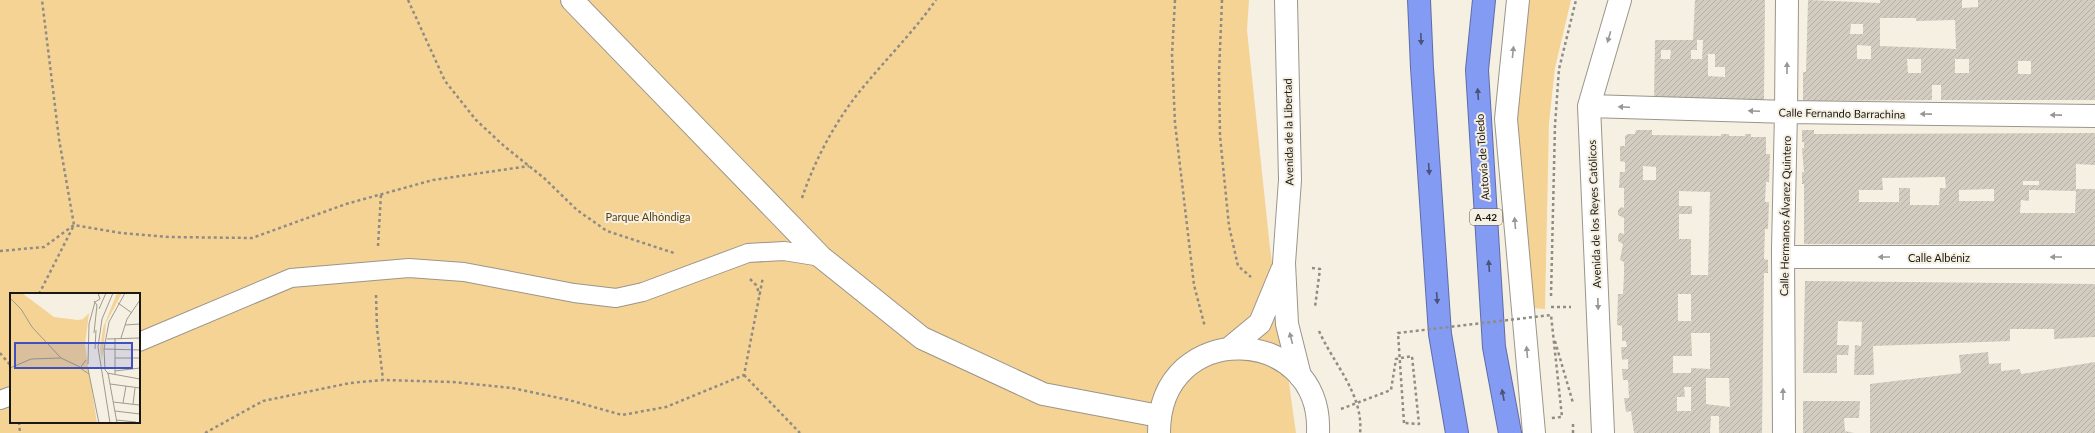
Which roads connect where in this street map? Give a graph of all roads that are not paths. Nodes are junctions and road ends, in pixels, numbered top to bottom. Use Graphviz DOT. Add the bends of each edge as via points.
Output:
graph roads {
  1 [pos="572,0"];
  2 [pos="1286,0"];
  3 [pos="1419,0"];
  4 [pos="1484,0"];
  5 [pos="1518,0"];
  6 [pos="1620,0"];
  7 [pos="1787,0"];
  8 [pos="1589,106"];
  9 [pos="1786,112"];
  10 [pos="2095,116"];
  11 [pos="821,257"];
  12 [pos="1783,257"];
  13 [pos="2095,257"];
  14 [pos="1284,263"];
  15 [pos="140,342"];
  16 [pos="1222,350"];
  17 [pos="1300,376"];
  18 [pos="10,396"];
  19 [pos="0,400"];
  20 [pos="1159,425"];
  21 [pos="1318,426"];
  22 [pos="1457,433"];
  23 [pos="1510,433"];
  24 [pos="1534,433"];
  25 [pos="1603,433"];
  26 [pos="1784,433"];
  1 -- 11 [label="street"];
  2 -- 14 [label="street, Avenida de la Libertad" via="1290,180"];
  3 -- 22 [label="highway, one-way" via="1440,334"];
  23 -- 4 [label="highway, Autovía de Toledo / A-42, one-way" via="1494,347 1477,70"];
  24 -- 5 [label="street, one-way" via="1506,119"];
  6 -- 8 [label="street, Avenida de los Reyes Católicos, one-way"];
  9 -- 7 [label="street, Calle Hermanos Álvarez Quintero, one-way"];
  9 -- 8 [label="street, Calle Fernando Barrachina, one-way"];
  8 -- 25 [label="street, Avenida de los Reyes Católicos, one-way"];
  10 -- 9 [label="street, Calle Fernando Barrachina, one-way"];
  9 -- 12 [label="street, Calle Hermanos Álvarez Quintero"];
  11 -- 15 [label="lane" via="784,251 748,253 643,292 616,298 574,293 464,272 409,268 291,278"];
  11 -- 20 [label="street" via="922,338 1043,394"];
  13 -- 12 [label="street, Calle Albéniz, one-way"];
  26 -- 12 [label="street, Calle Hermanos Álvarez Quintero, one-way"];
  14 -- 16 [label="street, Avenida de la Libertad" via="1260,323"];
  17 -- 14 [label="street, Avenida de la Libertad, one-way" via="1287,324"];
  16 -- 17 [label="street" via="1257,349 1280,359"];
  16 -- 20 [label="street, Avenida de la Libertad" via="1183,369 1167,391"];
  17 -- 21 [label="street" via="1312,396"];
  18 -- 19 [label="lane"];
}
